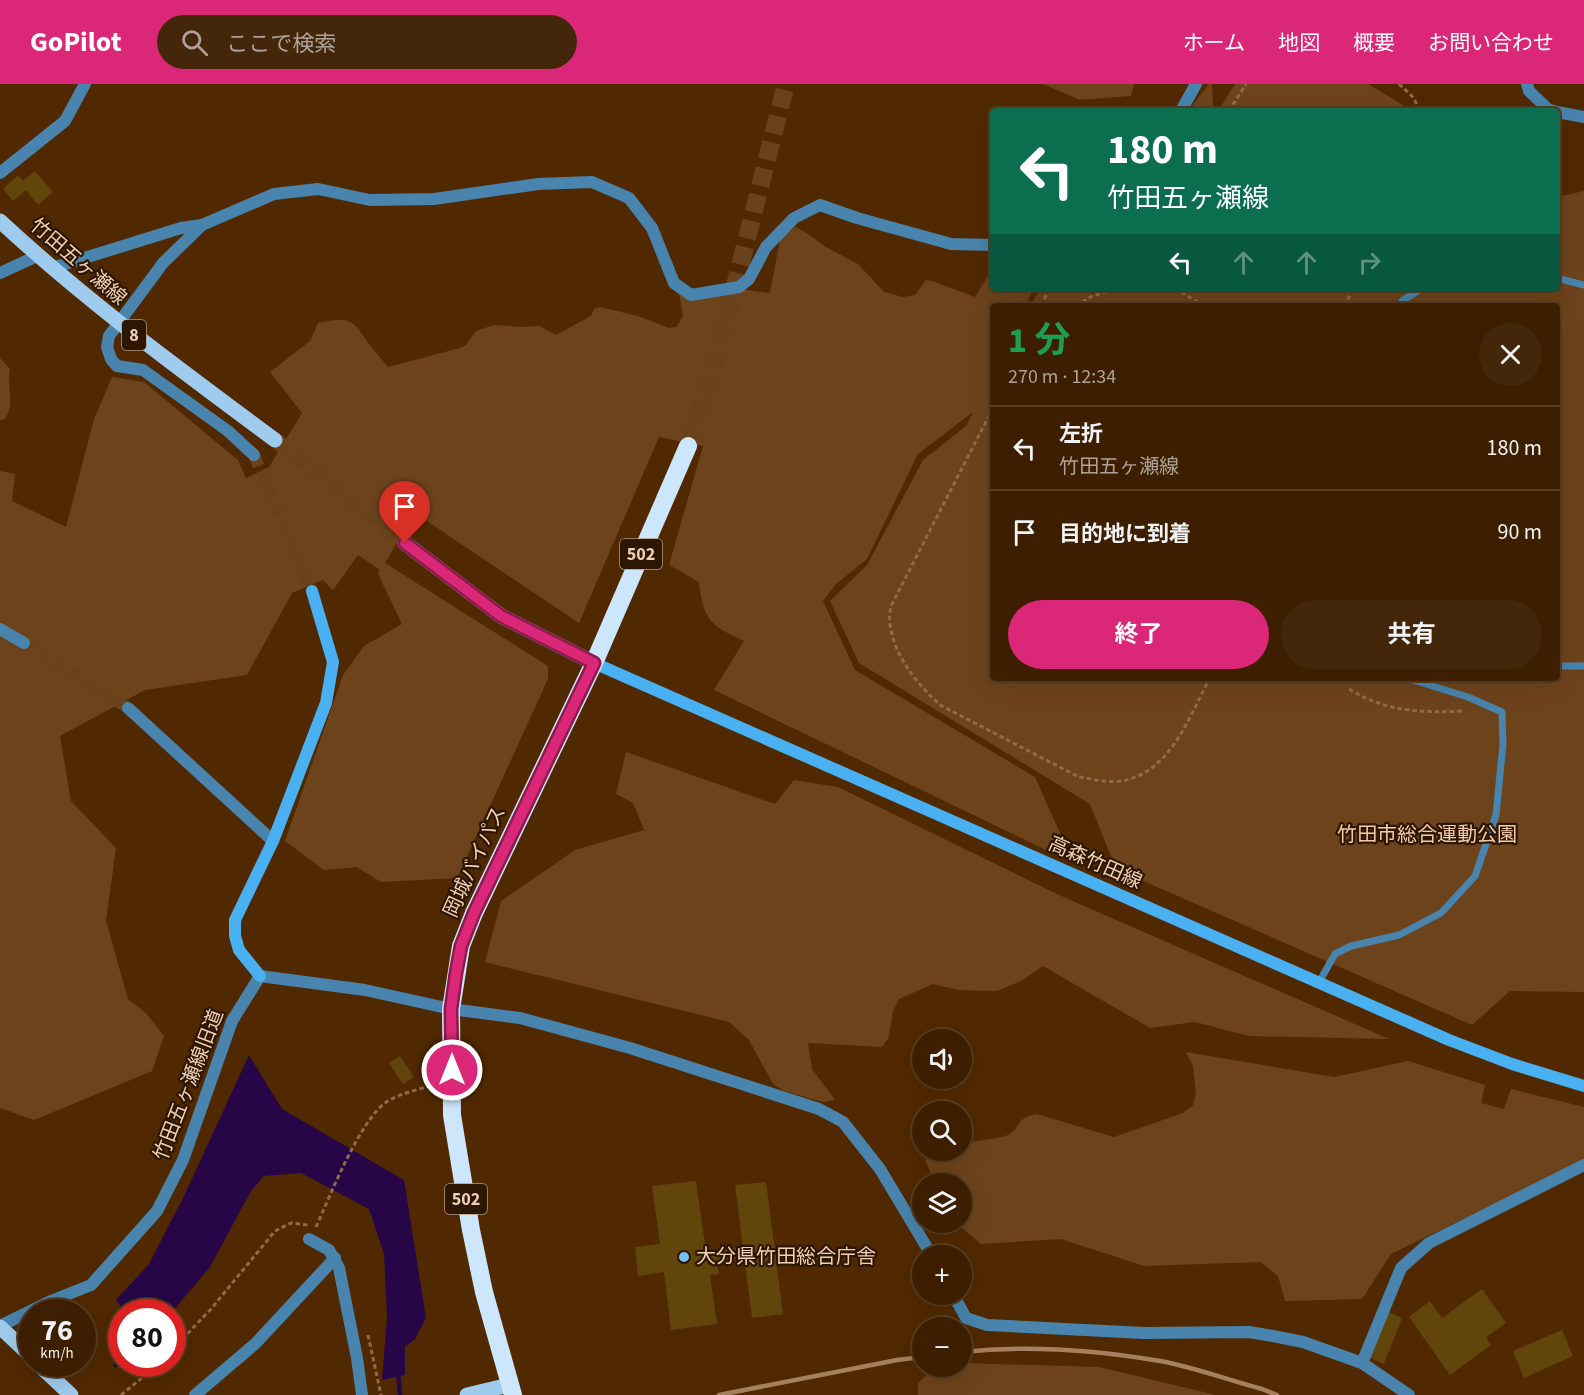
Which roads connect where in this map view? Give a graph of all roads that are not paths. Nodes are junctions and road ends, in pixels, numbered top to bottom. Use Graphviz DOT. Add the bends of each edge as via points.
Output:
graph roads {
  1 [pos="85,84"];
  2 [pos="1196,84"];
  3 [pos="1527,84"];
  4 [pos="1183,108"];
  5 [pos="1547,108"];
  6 [pos="1560,112"];
  7 [pos="1584,117"];
  8 [pos="0,174"];
  9 [pos="0,221"];
  10 [pos="202,225"];
  11 [pos="990,245"];
  12 [pos="37,256"];
  13 [pos="52,268"];
  14 [pos="0,273"];
  15 [pos="1560,279"];
  16 [pos="1584,285"];
  17 [pos="1417,291"];
  18 [pos="1401,303"];
  19 [pos="118,323"];
  20 [pos="275,440"];
  21 [pos="688,446"];
  22 [pos="254,455"];
  23 [pos="405,543"];
  24 [pos="312,591"];
  25 [pos="0,628"];
  26 [pos="24,643"];
  27 [pos="594,663"];
  28 [pos="1560,666"];
  29 [pos="1584,666"];
  30 [pos="1416,681"];
  31 [pos="128,708"];
  32 [pos="273,841"];
  33 [pos="260,976"];
  34 [pos="1318,984"];
  35 [pos="451,1009"];
  36 [pos="1584,1086"];
  37 [pos="1584,1165"];
  38 [pos="309,1239"];
  39 [pos="925,1245"];
  40 [pos="335,1258"];
  41 [pos="959,1305"];
  42 [pos="0,1326"];
  43 [pos="18,1343"];
  44 [pos="1362,1363"];
  45 [pos="52,1377"];
  46 [pos="511,1390"];
  47 [pos="71,1395"];
  48 [pos="195,1395"];
  49 [pos="362,1395"];
  50 [pos="467,1395"];
  51 [pos="1409,1395"];
  1 -- 8 [label="street" via="65,122"];
  2 -- 4 [label="street"];
  3 -- 5 [label="street"];
  6 -- 7 [label="street"];
  9 -- 12 [label="main road, 竹田五ヶ瀬線 / 8"];
  10 -- 11 [label="street" via="274,194 318,189 370,200 434,199 538,184 592,182 629,198 652,228 674,283 691,295 740,287 749,279 765,246 794,218 820,205 951,244"];
  10 -- 13 [label="street"];
  10 -- 19 [label="street" via="163,263"];
  12 -- 13 [label="main road, 竹田五ヶ瀬線 / 8"];
  12 -- 14 [label="street"];
  13 -- 19 [label="main road, 竹田五ヶ瀬線 / 8"];
  15 -- 16 [label="lane"];
  17 -- 18 [label="lane"];
  19 -- 20 [label="main road, 竹田五ヶ瀬線 / 8"];
  19 -- 22 [label="street" via="107,347 117,366 143,370 228,431"];
  21 -- 27 [label="highway, 岡城バイパス / 502"];
  23 -- 27 [label="main road" via="501,616"];
  24 -- 32 [label="main road" via="333,662 326,703"];
  25 -- 26 [label="street"];
  27 -- 34 [label="main road, 高森竹田線"];
  27 -- 35 [label="highway, 岡城バイパス / 502" via="474,913 461,946"];
  28 -- 29 [label="lane"];
  30 -- 34 [label="lane" via="1502,711 1496,815 1475,876 1441,913 1399,935 1351,946 1335,954"];
  31 -- 32 [label="street"];
  32 -- 33 [label="main road" via="235,920 239,950"];
  33 -- 35 [label="street" via="365,990"];
  33 -- 42 [label="street, 竹田五ヶ瀬線旧道" via="231,1021 183,1160 157,1211 91,1285"];
  34 -- 36 [label="main road, 高森竹田線" via="1449,1040"];
  35 -- 39 [label="street" via="520,1018 630,1048 819,1109 843,1122 880,1169"];
  35 -- 46 [label="highway, 岡城バイパス / 502" via="452,1115 478,1261"];
  37 -- 44 [label="street" via="1429,1243 1401,1268"];
  38 -- 40 [label="street" via="322,1244"];
  40 -- 48 [label="street" via="256,1343"];
  40 -- 49 [label="street"];
  41 -- 44 [label="street" via="966,1318 987,1325 1144,1333 1249,1332 1303,1342"];
  42 -- 43 [label="main road"];
  44 -- 51 [label="street"];
  45 -- 47 [label="main road"];
  46 -- 50 [label="main road"];
}
